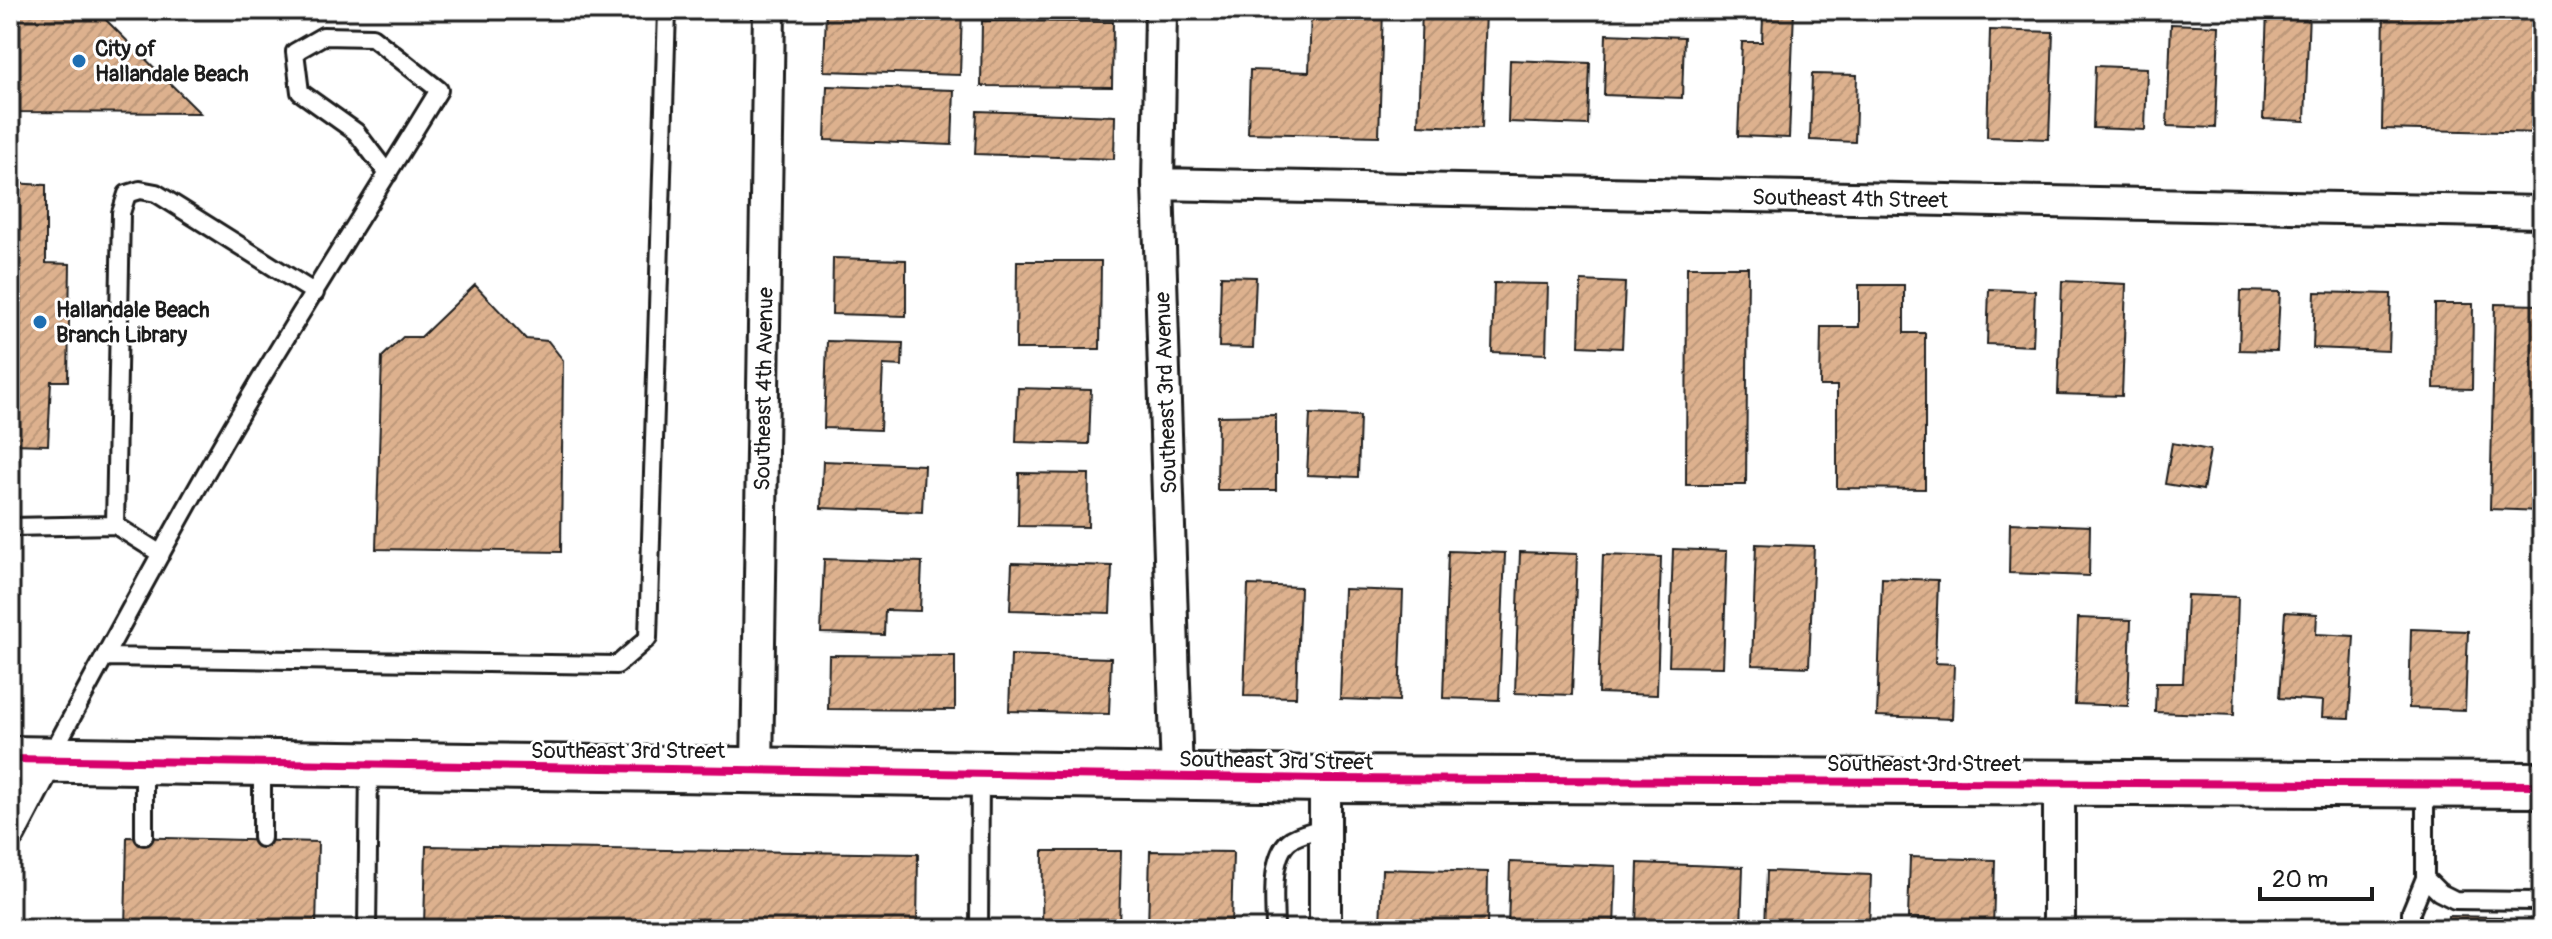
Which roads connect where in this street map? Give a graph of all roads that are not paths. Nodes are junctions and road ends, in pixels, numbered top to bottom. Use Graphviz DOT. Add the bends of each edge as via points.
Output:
graph roads {
  1 [pos="667,10"];
  2 [pos="769,10"];
  3 [pos="1161,10"];
  4 [pos="388,174"];
  5 [pos="1158,184"];
  6 [pos="2542,212"];
  7 [pos="315,293"];
  8 [pos="115,525"];
  9 [pos="10,527"];
  10 [pos="161,554"];
  11 [pos="105,657"];
  12 [pos="29,760"];
  13 [pos="144,761"];
  14 [pos="262,762"];
  15 [pos="370,764"];
  16 [pos="757,769"];
  17 [pos="980,774"];
  18 [pos="1177,776"];
  19 [pos="1325,779"];
  20 [pos="2059,781"];
  21 [pos="2425,784"];
  22 [pos="2542,785"];
  23 [pos="1325,827"];
  24 [pos="10,833"];
  25 [pos="144,836"];
  26 [pos="262,838"];
  27 [pos="2425,878"];
  28 [pos="2542,905"];
  29 [pos="367,929"];
  30 [pos="979,929"];
  31 [pos="1275,929"];
  32 [pos="1325,929"];
  33 [pos="2059,929"];
  34 [pos="2411,929"];
  1 -- 11 [label="lane" via="648,638 617,665"];
  2 -- 16 [label="street, Southeast 4th Avenue"];
  3 -- 5 [label="street, Southeast 3rd Avenue"];
  4 -- 4 [label="lane" via="439,90 372,37 323,36 295,52 300,92 356,132"];
  4 -- 7 [label="lane"];
  5 -- 6 [label="street, Southeast 4th Street"];
  5 -- 18 [label="street, Southeast 3rd Avenue"];
  7 -- 8 [label="lane" via="156,193 127,194 121,213"];
  7 -- 10 [label="lane"];
  8 -- 9 [label="lane"];
  8 -- 10 [label="lane"];
  10 -- 11 [label="lane"];
  11 -- 12 [label="lane"];
  12 -- 13 [label="street, Southeast 3rd Street"];
  12 -- 24 [label="street"];
  13 -- 14 [label="street, Southeast 3rd Street"];
  13 -- 25 [label="lane"];
  14 -- 15 [label="street, Southeast 3rd Street"];
  14 -- 26 [label="lane"];
  15 -- 16 [label="street, Southeast 3rd Street"];
  15 -- 29 [label="lane"];
  16 -- 17 [label="street, Southeast 3rd Street"];
  17 -- 18 [label="street, Southeast 3rd Street"];
  17 -- 30 [label="lane"];
  18 -- 19 [label="street, Southeast 3rd Street"];
  19 -- 20 [label="street, Southeast 3rd Street"];
  19 -- 23 [label="street"];
  20 -- 21 [label="street, Southeast 3rd Street"];
  20 -- 33 [label="street"];
  21 -- 22 [label="street, Southeast 3rd Street"];
  21 -- 27 [label="lane"];
  23 -- 31 [label="lane" via="1289,840 1280,855"];
  23 -- 32 [label="street"];
  27 -- 28 [label="lane" via="2455,900"];
  27 -- 34 [label="lane" via="2411,912"];
}
